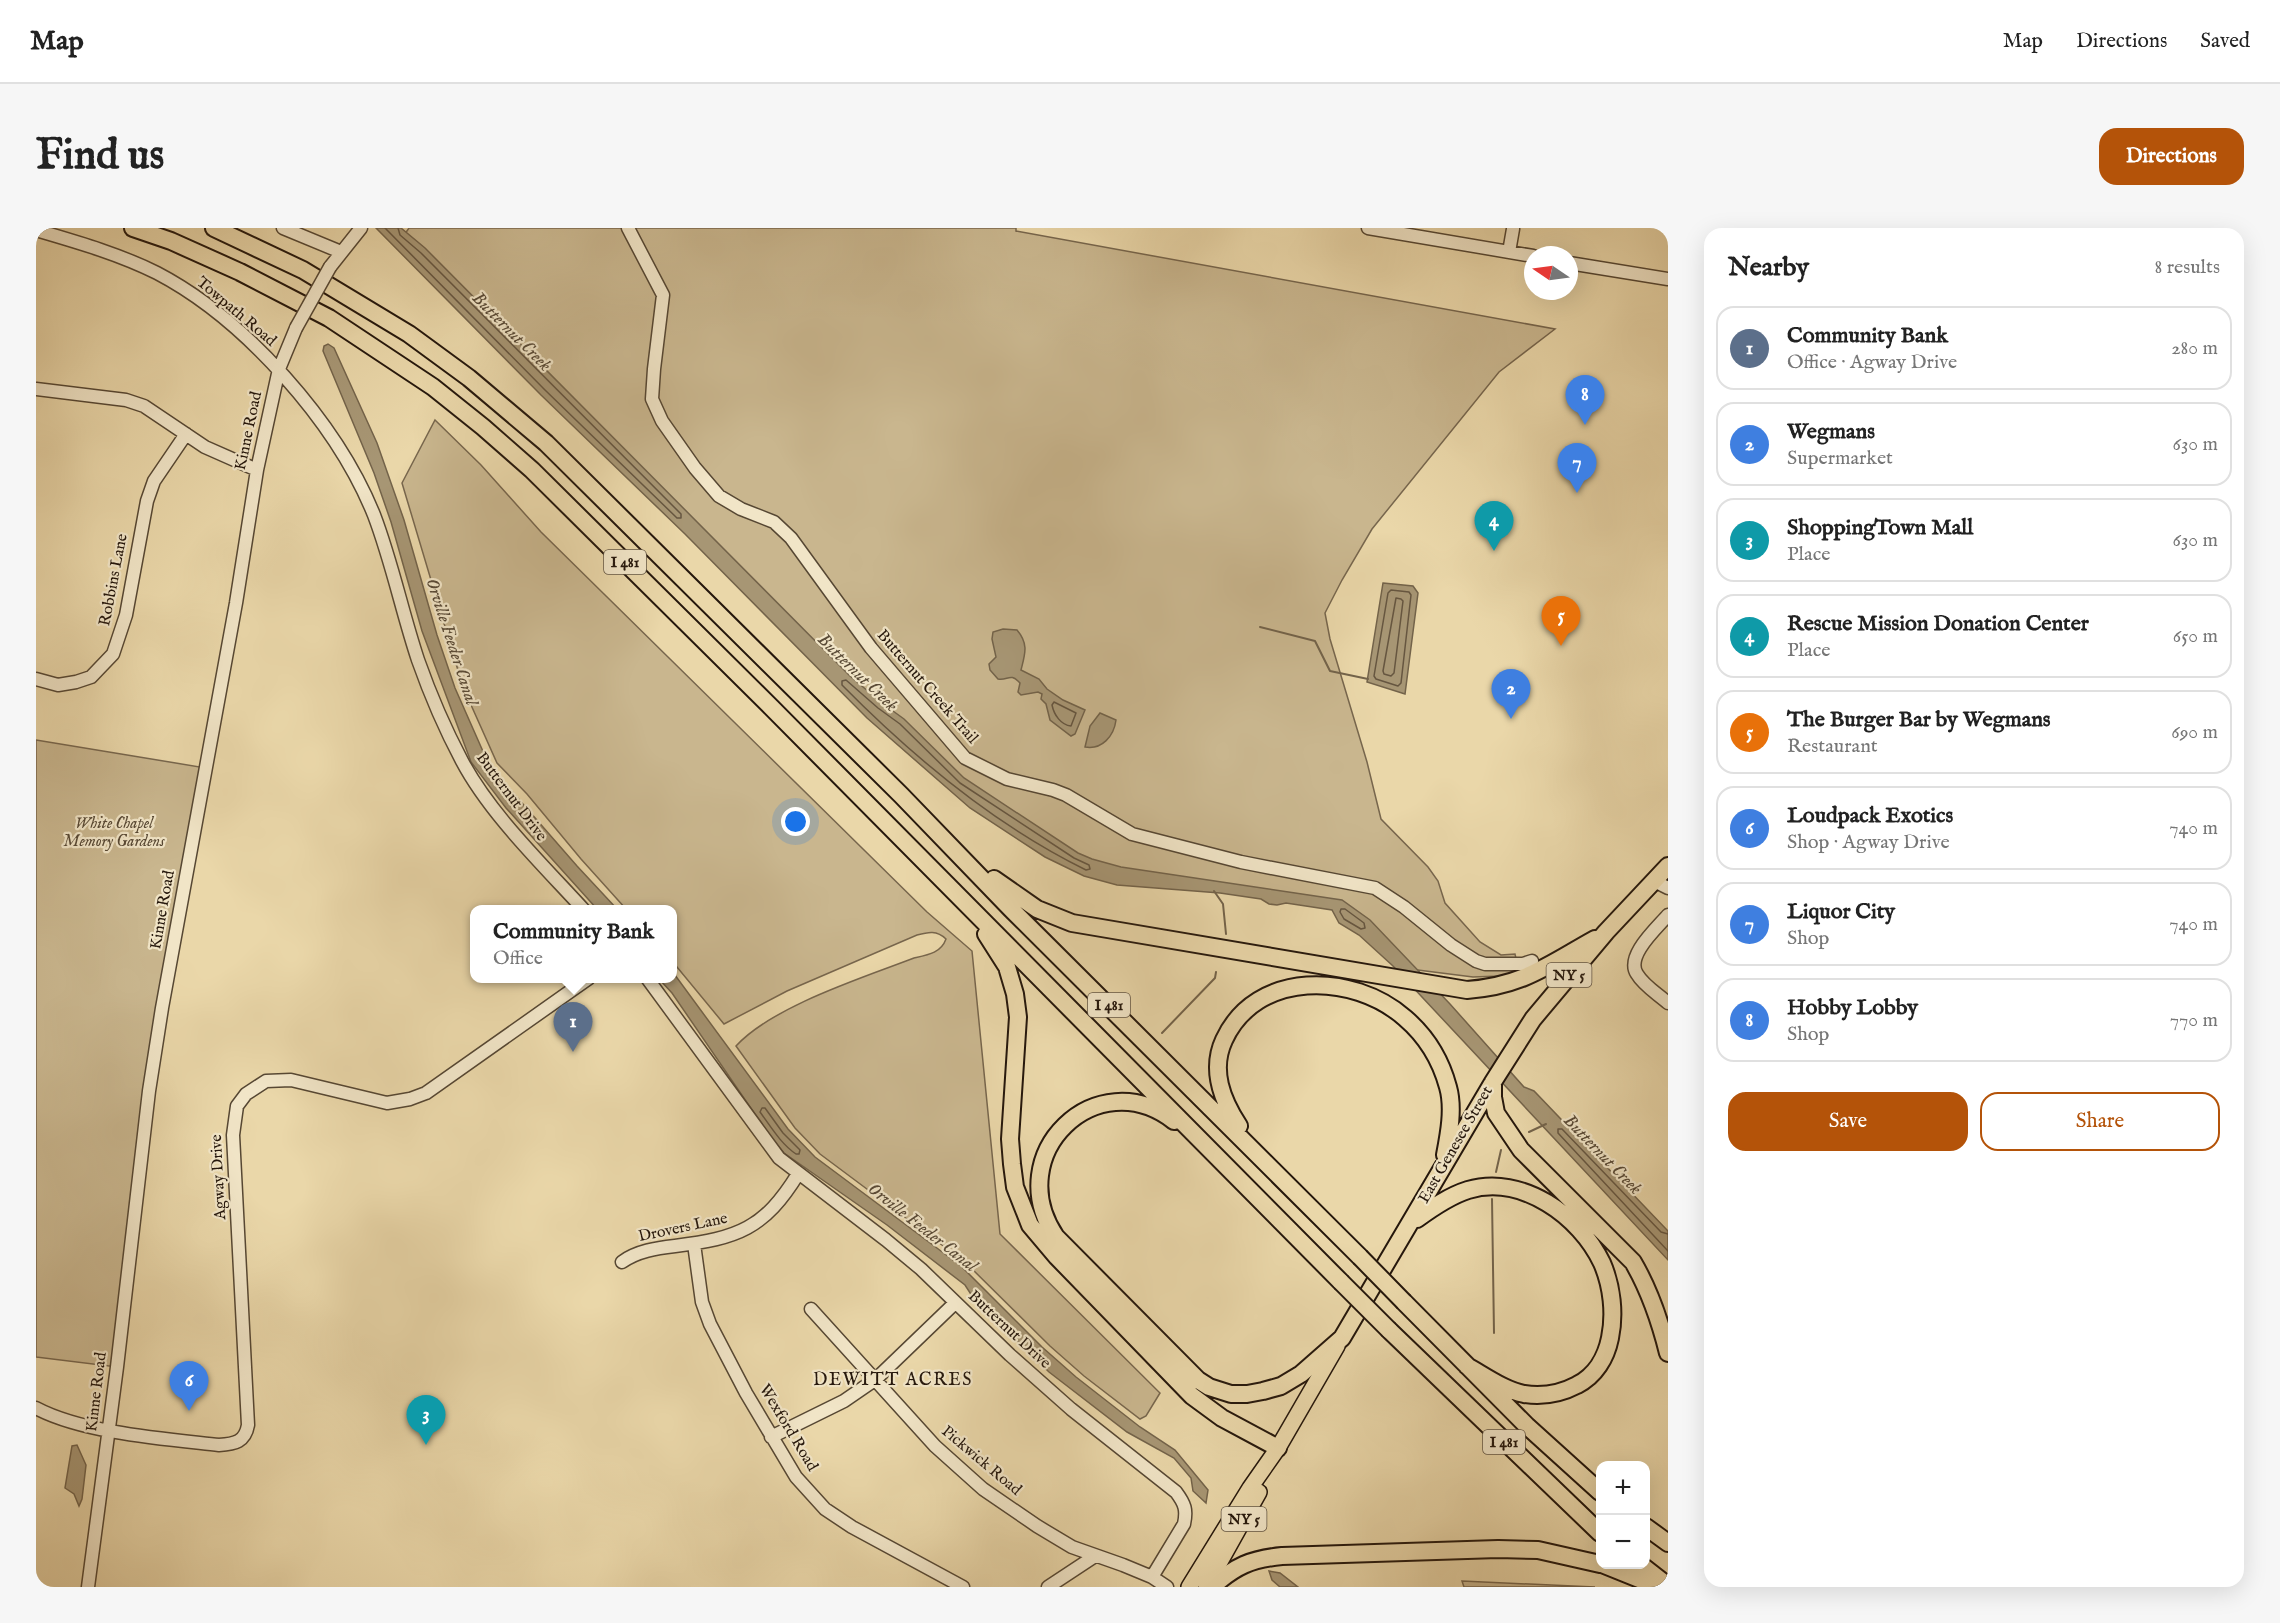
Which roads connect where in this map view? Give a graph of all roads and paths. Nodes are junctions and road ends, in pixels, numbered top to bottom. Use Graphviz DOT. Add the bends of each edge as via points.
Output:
graph roads {
  1 [pos="134,228"];
  2 [pos="214,228"];
  3 [pos="283,228"];
  4 [pos="361,228"];
  5 [pos="628,228"];
  6 [pos="1368,228"];
  7 [pos="1513,229"];
  8 [pos="36,230"];
  9 [pos="345,247"];
  10 [pos="1509,252"];
  11 [pos="1524,254"];
  12 [pos="1578,264"];
  13 [pos="1668,279"];
  14 [pos="279,369"];
  15 [pos="36,389"];
  16 [pos="186,434"];
  17 [pos="257,470"];
  18 [pos="36,679"];
  19 [pos="961,856"];
  20 [pos="1668,866"];
  21 [pos="1661,884"];
  22 [pos="580,905"];
  23 [pos="967,906"];
  24 [pos="1668,915"];
  25 [pos="1606,932"];
  26 [pos="1532,961"];
  27 [pos="582,983"];
  28 [pos="650,983"];
  29 [pos="1668,1003"];
  30 [pos="1493,1082"];
  31 [pos="1210,1150"];
  32 [pos="1258,1154"];
  33 [pos="1442,1168"];
  34 [pos="798,1174"];
  35 [pos="1411,1223"];
  36 [pos="694,1244"];
  37 [pos="622,1262"];
  38 [pos="955,1303"];
  39 [pos="811,1309"];
  40 [pos="1342,1338"];
  41 [pos="1668,1353"];
  42 [pos="1467,1366"];
  43 [pos="876,1379"];
  44 [pos="36,1408"];
  45 [pos="109,1430"];
  46 [pos="771,1437"];
  47 [pos="1278,1448"];
  48 [pos="1596,1488"];
  49 [pos="1596,1530"];
  50 [pos="1650,1530"];
  51 [pos="1668,1543"];
  52 [pos="1095,1556"];
  53 [pos="1596,1563"];
  54 [pos="1614,1569"];
  55 [pos="1646,1569"];
  56 [pos="1152,1577"];
  57 [pos="1668,1586"];
  58 [pos="88,1587"];
  59 [pos="963,1587"];
  60 [pos="1048,1587"];
  61 [pos="1167,1587"];
  62 [pos="1189,1587"];
  63 [pos="1206,1587"];
  64 [pos="1212,1587"];
  65 [pos="1659,1587"];
  1 -- 23 [label="highway, I 481" via="240,272 330,318 475,420 558,496"];
  2 -- 19 [label="highway, I 481" via="303,270 368,308 469,378 522,422"];
  3 -- 9 [label="street"];
  4 -- 9 [label="street, Kinne Road"];
  5 -- 26 [label="street, Butternut Creek Trail" via="663,295 652,399 662,420 719,496 774,522 791,538 870,648 965,758 1007,779 1066,795 1132,834 1241,862 1375,888 1476,961"];
  6 -- 10 [label="street"];
  7 -- 10 [label="street"];
  8 -- 14 [label="street, Towpath Road" via="119,256 169,280 200,300"];
  9 -- 14 [label="street, Kinne Road, bridge" via="296,328"];
  10 -- 11 [label="street"];
  12 -- 13 [label="street"];
  14 -- 17 [label="street, Kinne Road"];
  14 -- 22 [label="street, Butternut Drive" via="332,440 373,513 418,659 462,761 491,804"];
  15 -- 16 [label="street" via="126,400 144,406"];
  16 -- 17 [label="street"];
  16 -- 18 [label="street, Robbins Lane" via="154,481 147,501 126,615 113,654 91,677 76,682 57,685"];
  17 -- 45 [label="street, Kinne Road" via="148,1091"];
  19 -- 25 [label="highway" via="1023,901 1072,923 1449,988 1467,990 1512,983"];
  19 -- 32 [label="highway, I 481"];
  20 -- 21 [label="highway, East Genesee Street / NY 5"];
  21 -- 25 [label="highway, East Genesee Street / NY 5"];
  23 -- 31 [label="highway, I 481"];
  23 -- 47 [label="highway" via="1001,956 1015,994 1018,1017 1010,1139 1015,1187 1030,1225 1056,1257 1192,1396 1222,1418"];
  24 -- 29 [label="street" via="1633,964 1636,974"];
  25 -- 30 [label="highway, East Genesee Street / NY 5" via="1533,1019"];
  27 -- 45 [label="street, Agway Drive" via="426,1093 410,1099 387,1102 278,1079 266,1081 246,1094 237,1106 233,1135 246,1435 232,1444 219,1445"];
  28 -- 34 [label="street, Butternut Drive" via="769,1147"];
  30 -- 33 [label="highway, East Genesee Street / NY 5"];
  30 -- 41 [label="highway" via="1496,1113 1521,1150 1633,1262 1659,1316"];
  31 -- 40 [label="highway" via="1154,1108 1121,1102 1091,1108 1068,1122 1045,1153 1038,1181 1042,1212 1065,1247 1182,1367 1209,1387 1247,1394 1281,1386"];
  31 -- 49 [label="highway, I 481, bridge"];
  32 -- 33 [label="highway" via="1231,1114 1220,1089 1221,1046 1242,1011 1256,1000 1285,988 1323,986 1345,989 1389,1006 1418,1030 1430,1047 1442,1067 1451,1103"];
  32 -- 42 [label="highway, I 481, bridge"];
  33 -- 35 [label="highway, East Genesee Street / NY 5"];
  34 -- 36 [label="street, Drovers Lane" via="765,1218 742,1232"];
  34 -- 38 [label="street, Butternut Drive" via="886,1240"];
  35 -- 40 [label="highway, East Genesee Street / NY 5"];
  35 -- 42 [label="highway" via="1437,1204 1468,1190 1489,1186 1511,1189 1547,1203 1569,1220 1602,1262 1611,1292 1612,1331 1599,1367 1583,1382 1556,1394 1522,1394"];
  36 -- 37 [label="street, Drovers Lane" via="658,1248"];
  36 -- 46 [label="street, Wexford Road" via="702,1302 710,1324"];
  38 -- 43 [label="street"];
  38 -- 56 [label="street, Butternut Drive" via="1010,1356 1176,1492 1185,1504 1184,1524"];
  39 -- 43 [label="street, Pickwick Road"];
  40 -- 47 [label="main road, East Genesee Street / NY 5"];
  42 -- 48 [label="highway, I 481"];
  43 -- 46 [label="street" via="844,1401"];
  43 -- 52 [label="street, Pickwick Road" via="935,1446 983,1489 1072,1547"];
  44 -- 45 [label="street" via="61,1419"];
  45 -- 58 [label="street, Kinne Road"];
  46 -- 59 [label="street, Wexford Road" via="796,1477 825,1509"];
  47 -- 62 [label="main road, East Genesee Street / NY 5"];
  47 -- 63 [label="main road, East Genesee Street / NY 5"];
  50 -- 51 [label="highway"];
  52 -- 56 [label="street, Pickwick Road"];
  52 -- 60 [label="street"];
  53 -- 64 [label="highway" via="1539,1550 1498,1549 1282,1556 1244,1563"];
  54 -- 65 [label="highway"];
  55 -- 57 [label="highway"];
  56 -- 61 [label="street, Pickwick Road"];
}
